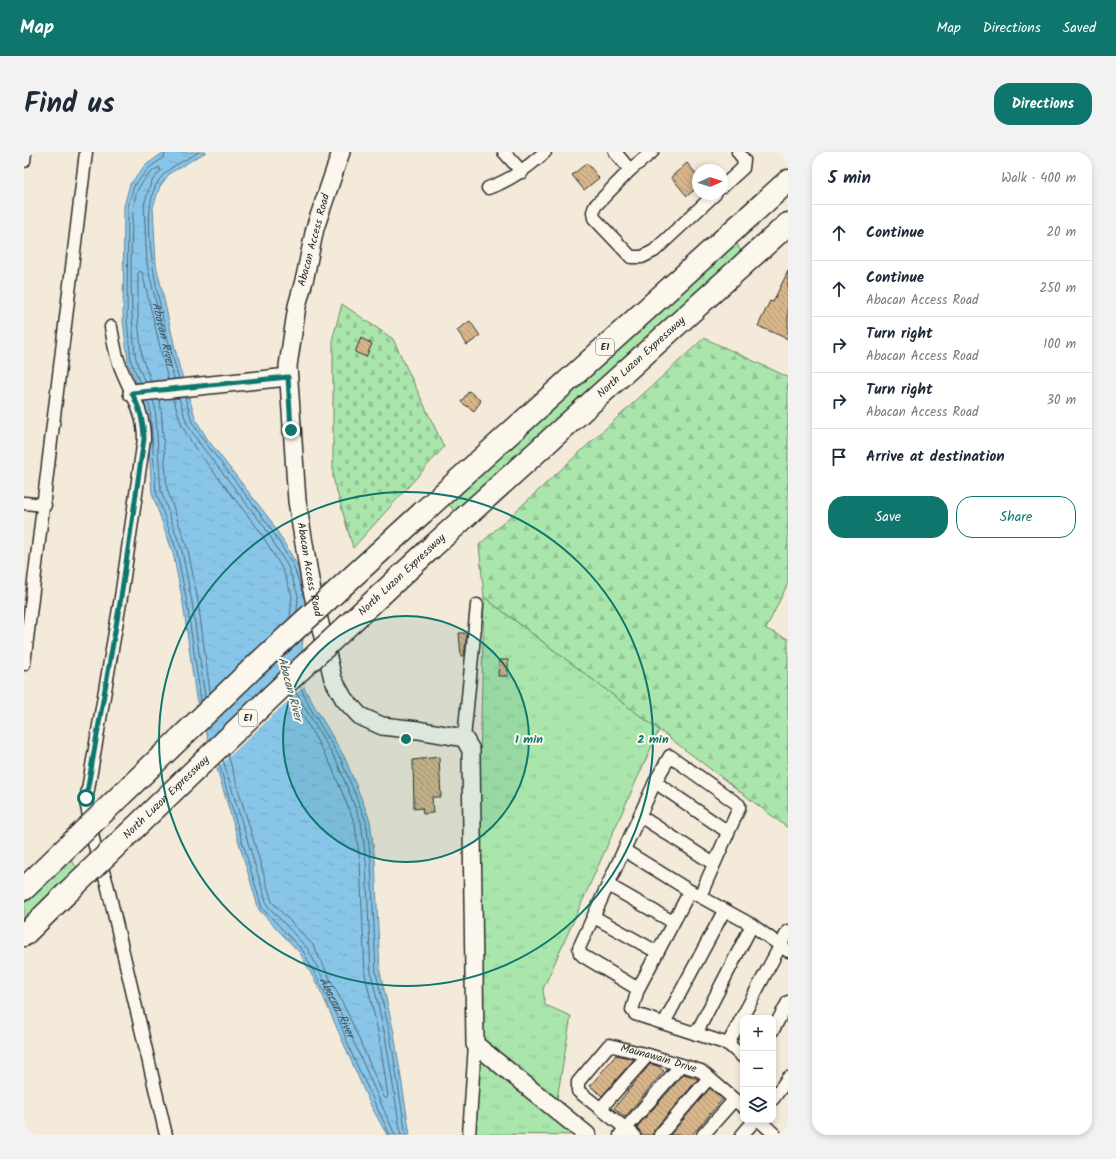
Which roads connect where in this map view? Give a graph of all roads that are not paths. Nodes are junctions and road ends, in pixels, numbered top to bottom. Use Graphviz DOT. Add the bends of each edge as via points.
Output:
graph roads {
  1 [pos="25,152"];
  2 [pos="86,152"];
  3 [pos="340,152"];
  4 [pos="504,152"];
  5 [pos="545,152"];
  6 [pos="615,152"];
  7 [pos="652,152"];
  8 [pos="738,152"];
  9 [pos="24,161"];
  10 [pos="630,170"];
  11 [pos="522,172"];
  12 [pos="728,182"];
  13 [pos="788,182"];
  14 [pos="488,188"];
  15 [pos="709,200"];
  16 [pos="788,224"];
  17 [pos="111,327"];
  18 [pos="281,377"];
  19 [pos="134,392"];
  20 [pos="24,503"];
  21 [pos="45,505"];
  22 [pos="476,605"];
  23 [pos="24,664"];
  24 [pos="464,738"];
  25 [pos="655,782"];
  26 [pos="640,816"];
  27 [pos="728,832"];
  28 [pos="624,850"];
  29 [pos="714,864"];
  30 [pos="608,884"];
  31 [pos="24,890"];
  32 [pos="695,894"];
  33 [pos="724,911"];
  34 [pos="594,916"];
  35 [pos="673,922"];
  36 [pos="752,925"];
  37 [pos="788,930"];
  38 [pos="24,935"];
  39 [pos="784,948"];
  40 [pos="657,952"];
  41 [pos="638,989"];
  42 [pos="788,1002"];
  43 [pos="664,1023"];
  44 [pos="776,1024"];
  45 [pos="696,1034"];
  46 [pos="475,1044"];
  47 [pos="728,1044"];
  48 [pos="740,1054"];
  49 [pos="648,1055"];
  50 [pos="681,1065"];
  51 [pos="709,1078"];
  52 [pos="788,1078"];
  53 [pos="776,1090"];
  54 [pos="739,1103"];
  55 [pos="601,1108"];
  56 [pos="752,1123"];
  57 [pos="762,1123"];
  58 [pos="626,1133"];
  59 [pos="166,1135"];
  60 [pos="469,1135"];
  61 [pos="587,1135"];
  62 [pos="660,1135"];
  63 [pos="703,1135"];
  64 [pos="742,1135"];
  65 [pos="776,1135"];
  1 -- 9 [label="street"];
  2 -- 21 [label="street"];
  3 -- 18 [label="street, Abacan Access Road" via="315,228 300,292 288,366"];
  4 -- 11 [label="street"];
  5 -- 11 [label="street"];
  6 -- 10 [label="street"];
  7 -- 10 [label="street"];
  8 -- 12 [label="street" via="744,160 743,168"];
  10 -- 15 [label="street" via="595,206 593,212 594,218 631,257 642,257 654,251"];
  11 -- 14 [label="street"];
  13 -- 31 [label="highway, E1, bridge" via="252,669"];
  16 -- 38 [label="highway, North Luzon Expressway / E1, bridge" via="274,694"];
  17 -- 19 [label="street" via="119,363"];
  18 -- 19 [label="street"];
  18 -- 24 [label="street, Abacan Access Road" via="311,586 333,679 344,699 360,716 382,726"];
  19 -- 59 [label="street" via="144,425 144,439 121,597 86,801 94,843 109,892"];
  20 -- 21 [label="street"];
  21 -- 23 [label="street"];
  22 -- 24 [label="street"];
  24 -- 46 [label="street" via="471,750"];
  25 -- 26 [label="street"];
  25 -- 27 [label="street"];
  25 -- 27 [label="street" via="668,758 672,757 739,805"];
  26 -- 28 [label="street"];
  26 -- 29 [label="street"];
  27 -- 29 [label="street"];
  28 -- 30 [label="street"];
  28 -- 32 [label="street"];
  29 -- 32 [label="street"];
  30 -- 34 [label="street"];
  30 -- 35 [label="street"];
  32 -- 33 [label="street"];
  32 -- 35 [label="street"];
  33 -- 36 [label="street"];
  33 -- 43 [label="street"];
  34 -- 40 [label="street"];
  34 -- 41 [label="street" via="580,953"];
  35 -- 40 [label="street"];
  36 -- 39 [label="street"];
  36 -- 45 [label="street"];
  37 -- 39 [label="street"];
  39 -- 47 [label="street"];
  40 -- 41 [label="street"];
  41 -- 43 [label="street" via="632,1006 635,1014"];
  42 -- 44 [label="street"];
  43 -- 45 [label="street"];
  45 -- 47 [label="street"];
  46 -- 60 [label="street"];
  46 -- 61 [label="street"];
  47 -- 48 [label="street"];
  49 -- 50 [label="street, Maunawain Drive"];
  49 -- 55 [label="street"];
  49 -- 55 [label="street, Maunawain Drive" via="609,1045 577,1086 578,1090"];
  50 -- 51 [label="street, Maunawain Drive" via="701,1071"];
  50 -- 58 [label="street"];
  51 -- 54 [label="street, Maunawain Drive"];
  51 -- 62 [label="street"];
  52 -- 53 [label="street"];
  54 -- 63 [label="street"];
  55 -- 58 [label="street"];
  56 -- 64 [label="street"];
  57 -- 65 [label="street"];
}
